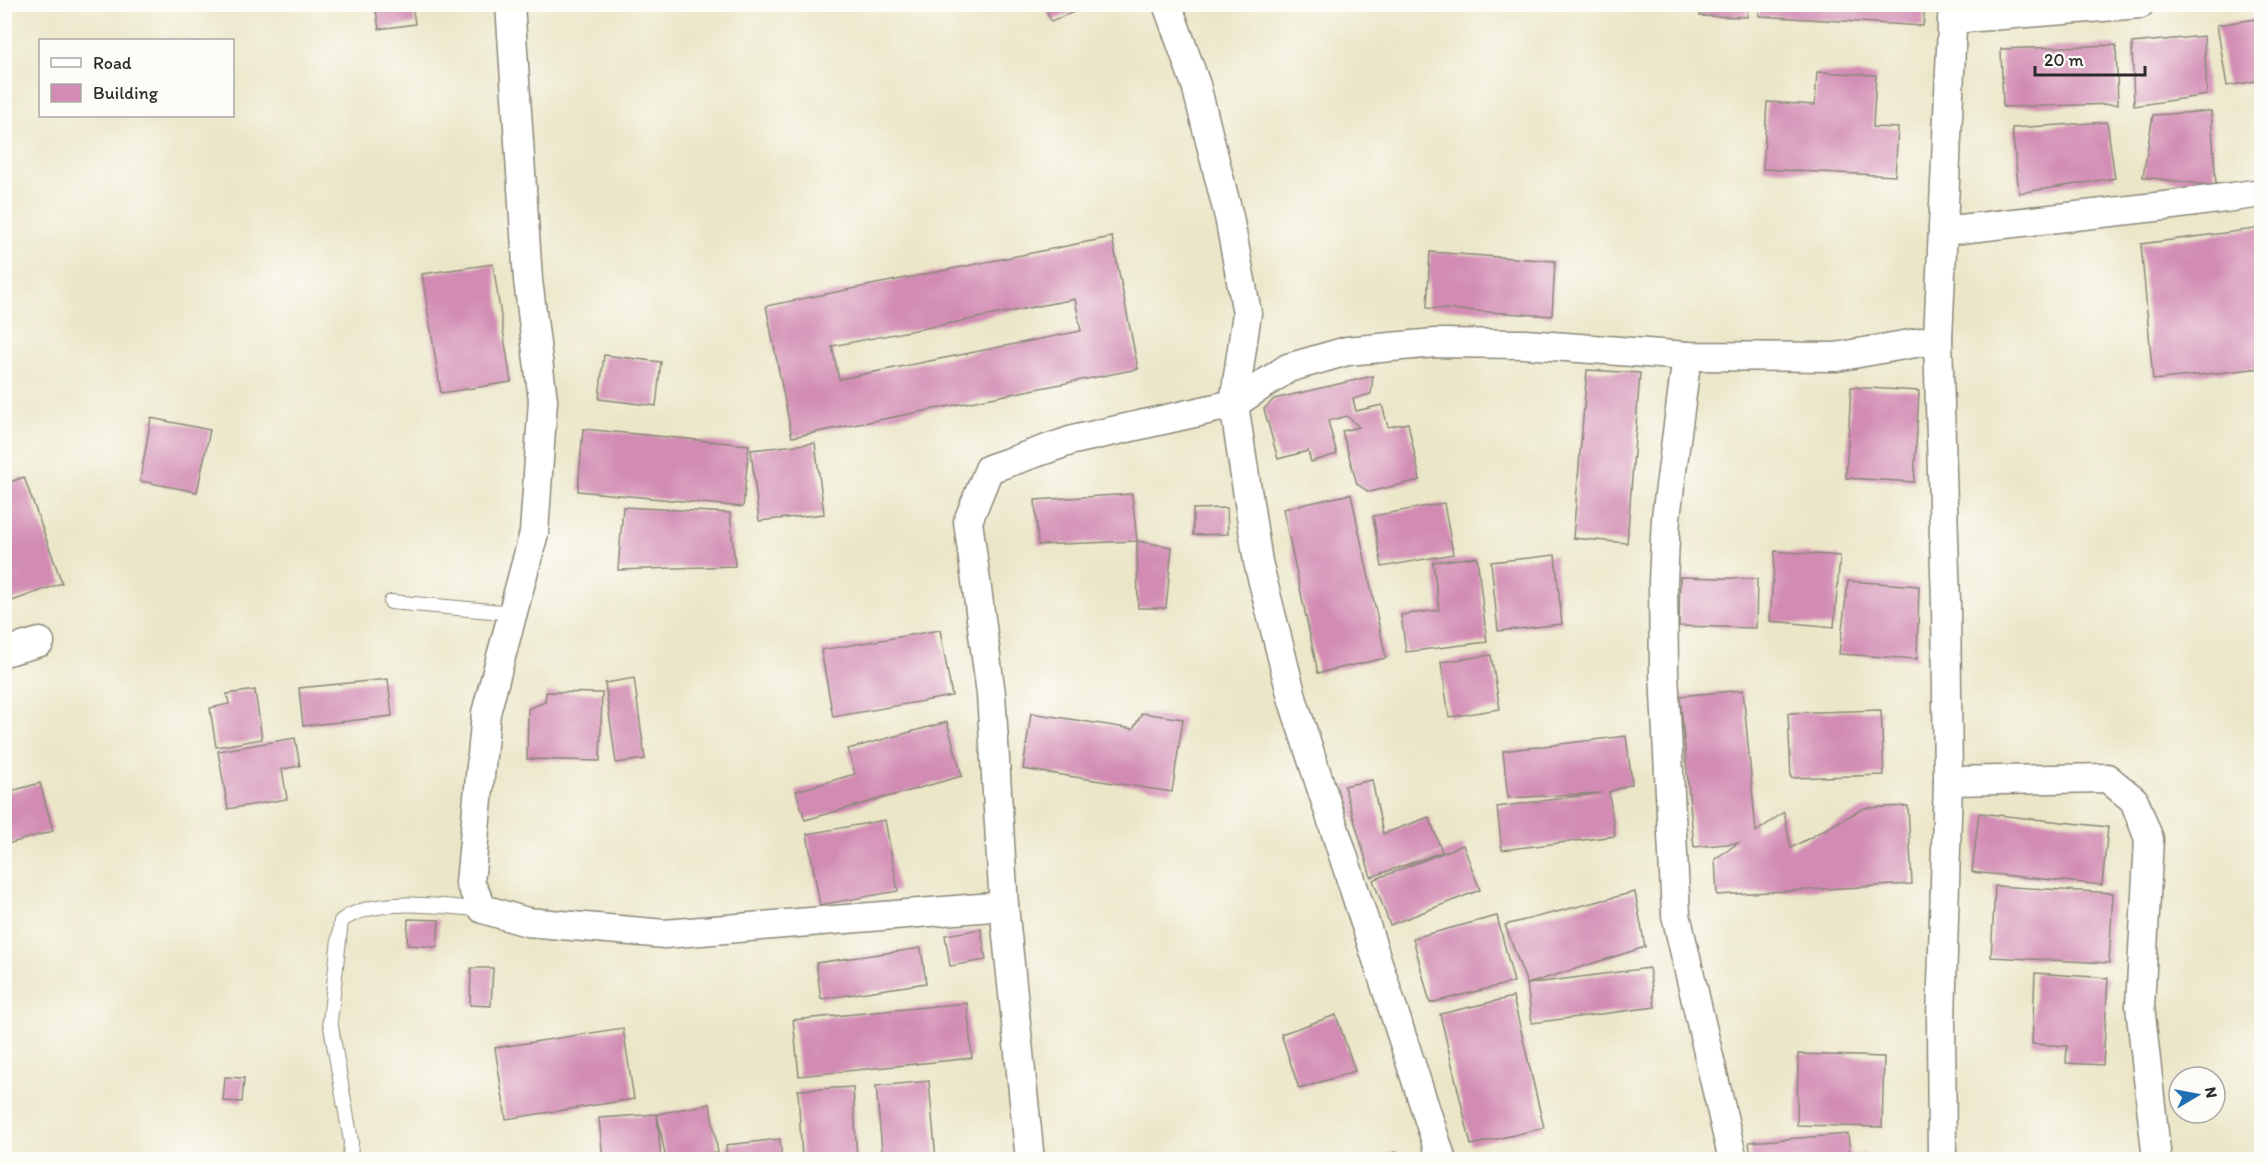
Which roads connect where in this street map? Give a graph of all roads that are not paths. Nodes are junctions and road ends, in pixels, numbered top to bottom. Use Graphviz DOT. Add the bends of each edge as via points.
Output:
graph roads {
  1 [pos="510,4"];
  2 [pos="1167,4"];
  3 [pos="2140,4"];
  4 [pos="1952,12"];
  5 [pos="2262,193"];
  6 [pos="1943,231"];
  7 [pos="1938,339"];
  8 [pos="1688,356"];
  9 [pos="1234,404"];
  10 [pos="391,602"];
  11 [pos="513,613"];
  12 [pos="40,642"];
  13 [pos="4,652"];
  14 [pos="1948,781"];
  15 [pos="1004,906"];
  16 [pos="483,909"];
  17 [pos="350,1160"];
  18 [pos="1030,1160"];
  19 [pos="1442,1160"];
  20 [pos="1733,1160"];
  21 [pos="1942,1160"];
  22 [pos="2157,1160"];
  1 -- 11 [label="street" via="528,279 543,400 534,533"];
  2 -- 9 [label="street" via="1196,85 1247,313"];
  3 -- 4 [label="street"];
  4 -- 6 [label="street"];
  5 -- 6 [label="street"];
  6 -- 7 [label="street"];
  7 -- 8 [label="street" via="1836,357"];
  7 -- 14 [label="street"];
  8 -- 9 [label="street" via="1525,344 1435,343 1358,350 1288,368"];
  8 -- 20 [label="street" via="1665,517 1663,582 1676,915"];
  9 -- 15 [label="street" via="1073,440 989,469 968,521 990,694"];
  9 -- 19 [label="street" via="1258,562 1293,701"];
  10 -- 11 [label="lane"];
  11 -- 16 [label="street" via="484,725 470,883"];
  12 -- 13 [label="street"];
  14 -- 21 [label="street" via="1941,1019"];
  14 -- 22 [label="street" via="2107,778 2134,800 2149,839 2140,1006"];
  15 -- 16 [label="street" via="665,934 527,922"];
  15 -- 18 [label="street"];
  16 -- 17 [label="lane" via="385,905 354,911 341,921 330,1021 351,1141"];
}
